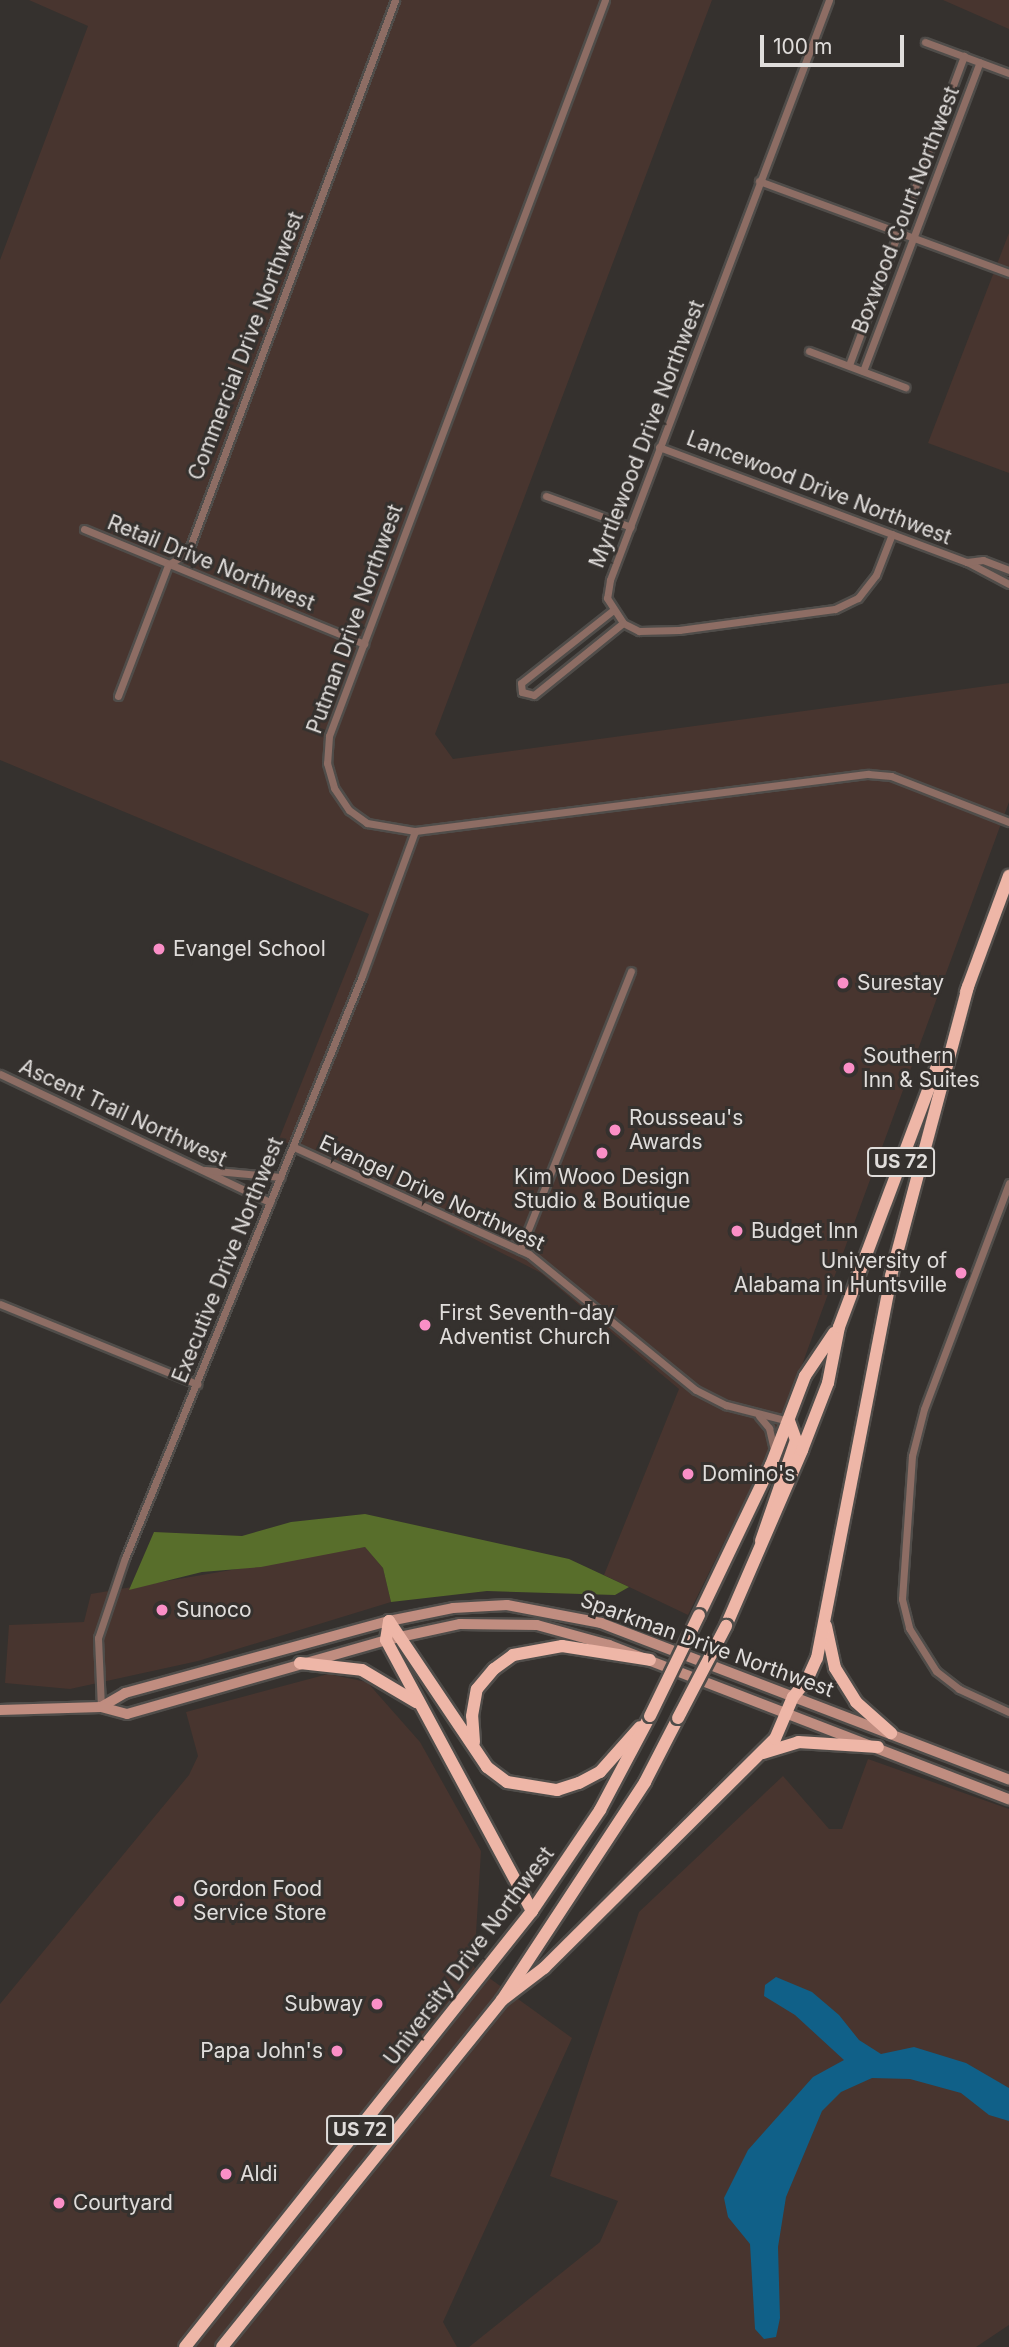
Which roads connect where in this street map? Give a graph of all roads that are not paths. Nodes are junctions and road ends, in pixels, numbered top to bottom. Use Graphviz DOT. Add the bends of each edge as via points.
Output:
graph roads {
  1 [pos="396,0"];
  2 [pos="605,0"];
  3 [pos="829,0"];
  4 [pos="925,42"];
  5 [pos="964,56"];
  6 [pos="980,62"];
  7 [pos="1009,73"];
  8 [pos="759,181"];
  9 [pos="899,232"];
  10 [pos="915,238"];
  11 [pos="1009,273"];
  12 [pos="809,351"];
  13 [pos="849,365"];
  14 [pos="863,371"];
  15 [pos="905,387"];
  16 [pos="659,447"];
  17 [pos="546,496"];
  18 [pos="631,527"];
  19 [pos="84,529"];
  20 [pos="892,534"];
  21 [pos="967,562"];
  22 [pos="167,565"];
  23 [pos="1009,570"];
  24 [pos="1009,584"];
  25 [pos="612,611"];
  26 [pos="623,623"];
  27 [pos="364,644"];
  28 [pos="118,696"];
  29 [pos="1009,822"];
  30 [pos="415,831"];
  31 [pos="1009,877"];
  32 [pos="631,971"];
  33 [pos="968,986"];
  34 [pos="0,1074"];
  35 [pos="293,1147"];
  36 [pos="201,1170"];
  37 [pos="281,1177"];
  38 [pos="1009,1183"];
  39 [pos="270,1202"];
  40 [pos="520,1250"];
  41 [pos="0,1304"];
  42 [pos="839,1327"];
  43 [pos="197,1384"];
  44 [pos="758,1416"];
  45 [pos="789,1421"];
  46 [pos="774,1458"];
  47 [pos="761,1552"];
  48 [pos="824,1619"];
  49 [pos="389,1621"];
  50 [pos="403,1637"];
  51 [pos="386,1640"];
  52 [pos="650,1660"];
  53 [pos="300,1663"];
  54 [pos="793,1697"];
  55 [pos="419,1704"];
  56 [pos="101,1707"];
  57 [pos="0,1710"];
  58 [pos="1009,1712"];
  59 [pos="786,1714"];
  60 [pos="650,1716"];
  61 [pos="891,1734"];
  62 [pos="474,1746"];
  63 [pos="878,1747"];
  64 [pos="760,1754"];
  65 [pos="1009,1780"];
  66 [pos="1009,1799"];
  67 [pos="532,1911"];
  68 [pos="502,2000"];
  69 [pos="185,2347"];
  70 [pos="222,2347"];
  1 -- 22 [label="street, Commercial Drive Northwest" via="188,552"];
  2 -- 27 [label="street, Putman Drive Northwest"];
  3 -- 8 [label="street, Myrtlewood Drive Northwest"];
  4 -- 5 [label="street"];
  5 -- 6 [label="street"];
  5 -- 9 [label="street, Boxwood Court Northwest"];
  6 -- 7 [label="street"];
  6 -- 10 [label="street, Boxwood Court Northwest"];
  8 -- 9 [label="street"];
  8 -- 16 [label="street, Myrtlewood Drive Northwest"];
  9 -- 10 [label="street"];
  9 -- 13 [label="street, Boxwood Court Northwest"];
  10 -- 11 [label="street"];
  10 -- 14 [label="street, Boxwood Court Northwest"];
  12 -- 13 [label="street"];
  13 -- 14 [label="street"];
  14 -- 15 [label="street"];
  16 -- 18 [label="street, Myrtlewood Drive Northwest"];
  16 -- 20 [label="street, Lancewood Drive Northwest"];
  17 -- 18 [label="street"];
  18 -- 25 [label="street, Myrtlewood Drive Northwest" via="610,580 607,598"];
  19 -- 22 [label="street, Retail Drive Northwest"];
  20 -- 21 [label="street, Lancewood Drive Northwest"];
  20 -- 26 [label="street" via="876,575 858,598 835,609 679,630 639,631"];
  21 -- 23 [label="street, Lancewood Drive Northwest" via="983,560"];
  21 -- 24 [label="street, Lancewood Drive Northwest"];
  22 -- 27 [label="street, Retail Drive Northwest"];
  22 -- 28 [label="street, Commercial Drive Northwest"];
  25 -- 26 [label="street"];
  25 -- 26 [label="street" via="521,683 522,692 534,695"];
  27 -- 30 [label="street, Putman Drive Northwest" via="330,736 330,776 349,810 367,823"];
  29 -- 30 [label="street, Putman Drive Northwest" via="891,776 868,774"];
  30 -- 35 [label="street, Executive Drive Northwest" via="414,845"];
  31 -- 33 [label="highway, University Drive Northwest / US 72"];
  32 -- 40 [label="street"];
  33 -- 42 [label="highway, University Drive Northwest / US 72"];
  33 -- 48 [label="highway" via="888,1289"];
  34 -- 36 [label="street, Ascent Trail Northwest"];
  35 -- 37 [label="street, Executive Drive Northwest"];
  35 -- 40 [label="street, Evangel Drive Northwest"];
  36 -- 37 [label="street"];
  36 -- 39 [label="street, Ascent Trail Northwest"];
  37 -- 39 [label="street, Executive Drive Northwest"];
  38 -- 58 [label="street" via="924,1409 912,1456 902,1599 909,1628 936,1671 959,1689"];
  39 -- 43 [label="street, Executive Drive Northwest"];
  40 -- 44 [label="street, Evangel Drive Northwest" via="552,1270 696,1390"];
  41 -- 43 [label="street"];
  42 -- 45 [label="highway, University Drive Northwest / US 72" via="805,1376"];
  42 -- 47 [label="highway, University Drive Northwest / US 72" via="828,1383"];
  43 -- 56 [label="street, Executive Drive Northwest" via="125,1558 98,1638"];
  44 -- 45 [label="street, Evangel Drive Northwest"];
  44 -- 46 [label="street" via="769,1428"];
  45 -- 46 [label="highway, University Drive Northwest / US 72"];
  45 -- 47 [label="highway, US 72" via="796,1440 764,1525"];
  46 -- 60 [label="highway, University Drive Northwest / US 72, bridge"];
  47 -- 68 [label="highway, University Drive Northwest / US 72, bridge" via="645,1782"];
  48 -- 54 [label="highway" via="817,1658"];
  48 -- 61 [label="highway" via="835,1668 856,1702"];
  49 -- 50 [label="highway"];
  49 -- 51 [label="highway"];
  49 -- 54 [label="main road, Sparkman Drive Northwest" via="453,1608 507,1605 556,1610"];
  49 -- 56 [label="main road, Sparkman Drive Northwest" via="125,1693"];
  50 -- 51 [label="main road, Sparkman Drive Northwest"];
  50 -- 52 [label="main road, Sparkman Drive Northwest" via="460,1624 537,1625 570,1631"];
  50 -- 62 [label="highway"];
  51 -- 53 [label="main road, Sparkman Drive Northwest"];
  51 -- 55 [label="highway"];
  52 -- 59 [label="main road, Sparkman Drive Northwest"];
  52 -- 62 [label="highway" via="562,1646 513,1655 477,1689 471,1716"];
  53 -- 55 [label="highway" via="362,1670"];
  53 -- 56 [label="main road, Sparkman Drive Northwest" via="127,1714"];
  54 -- 59 [label="highway"];
  54 -- 61 [label="main road, Sparkman Drive Northwest"];
  55 -- 67 [label="highway" via="494,1833"];
  56 -- 57 [label="main road, Sparkman Drive Northwest"];
  59 -- 63 [label="main road, Sparkman Drive Northwest"];
  59 -- 64 [label="highway" via="775,1739"];
  60 -- 62 [label="highway" via="600,1772 557,1790 507,1782 487,1767"];
  60 -- 67 [label="highway, University Drive Northwest / US 72" via="600,1810"];
  61 -- 65 [label="main road, Sparkman Drive Northwest"];
  63 -- 64 [label="highway" via="798,1742"];
  63 -- 66 [label="main road, Sparkman Drive Northwest"];
  64 -- 68 [label="highway" via="544,1968"];
  67 -- 69 [label="highway, University Drive Northwest / US 72"];
  68 -- 70 [label="highway, University Drive Northwest / US 72"];
}
